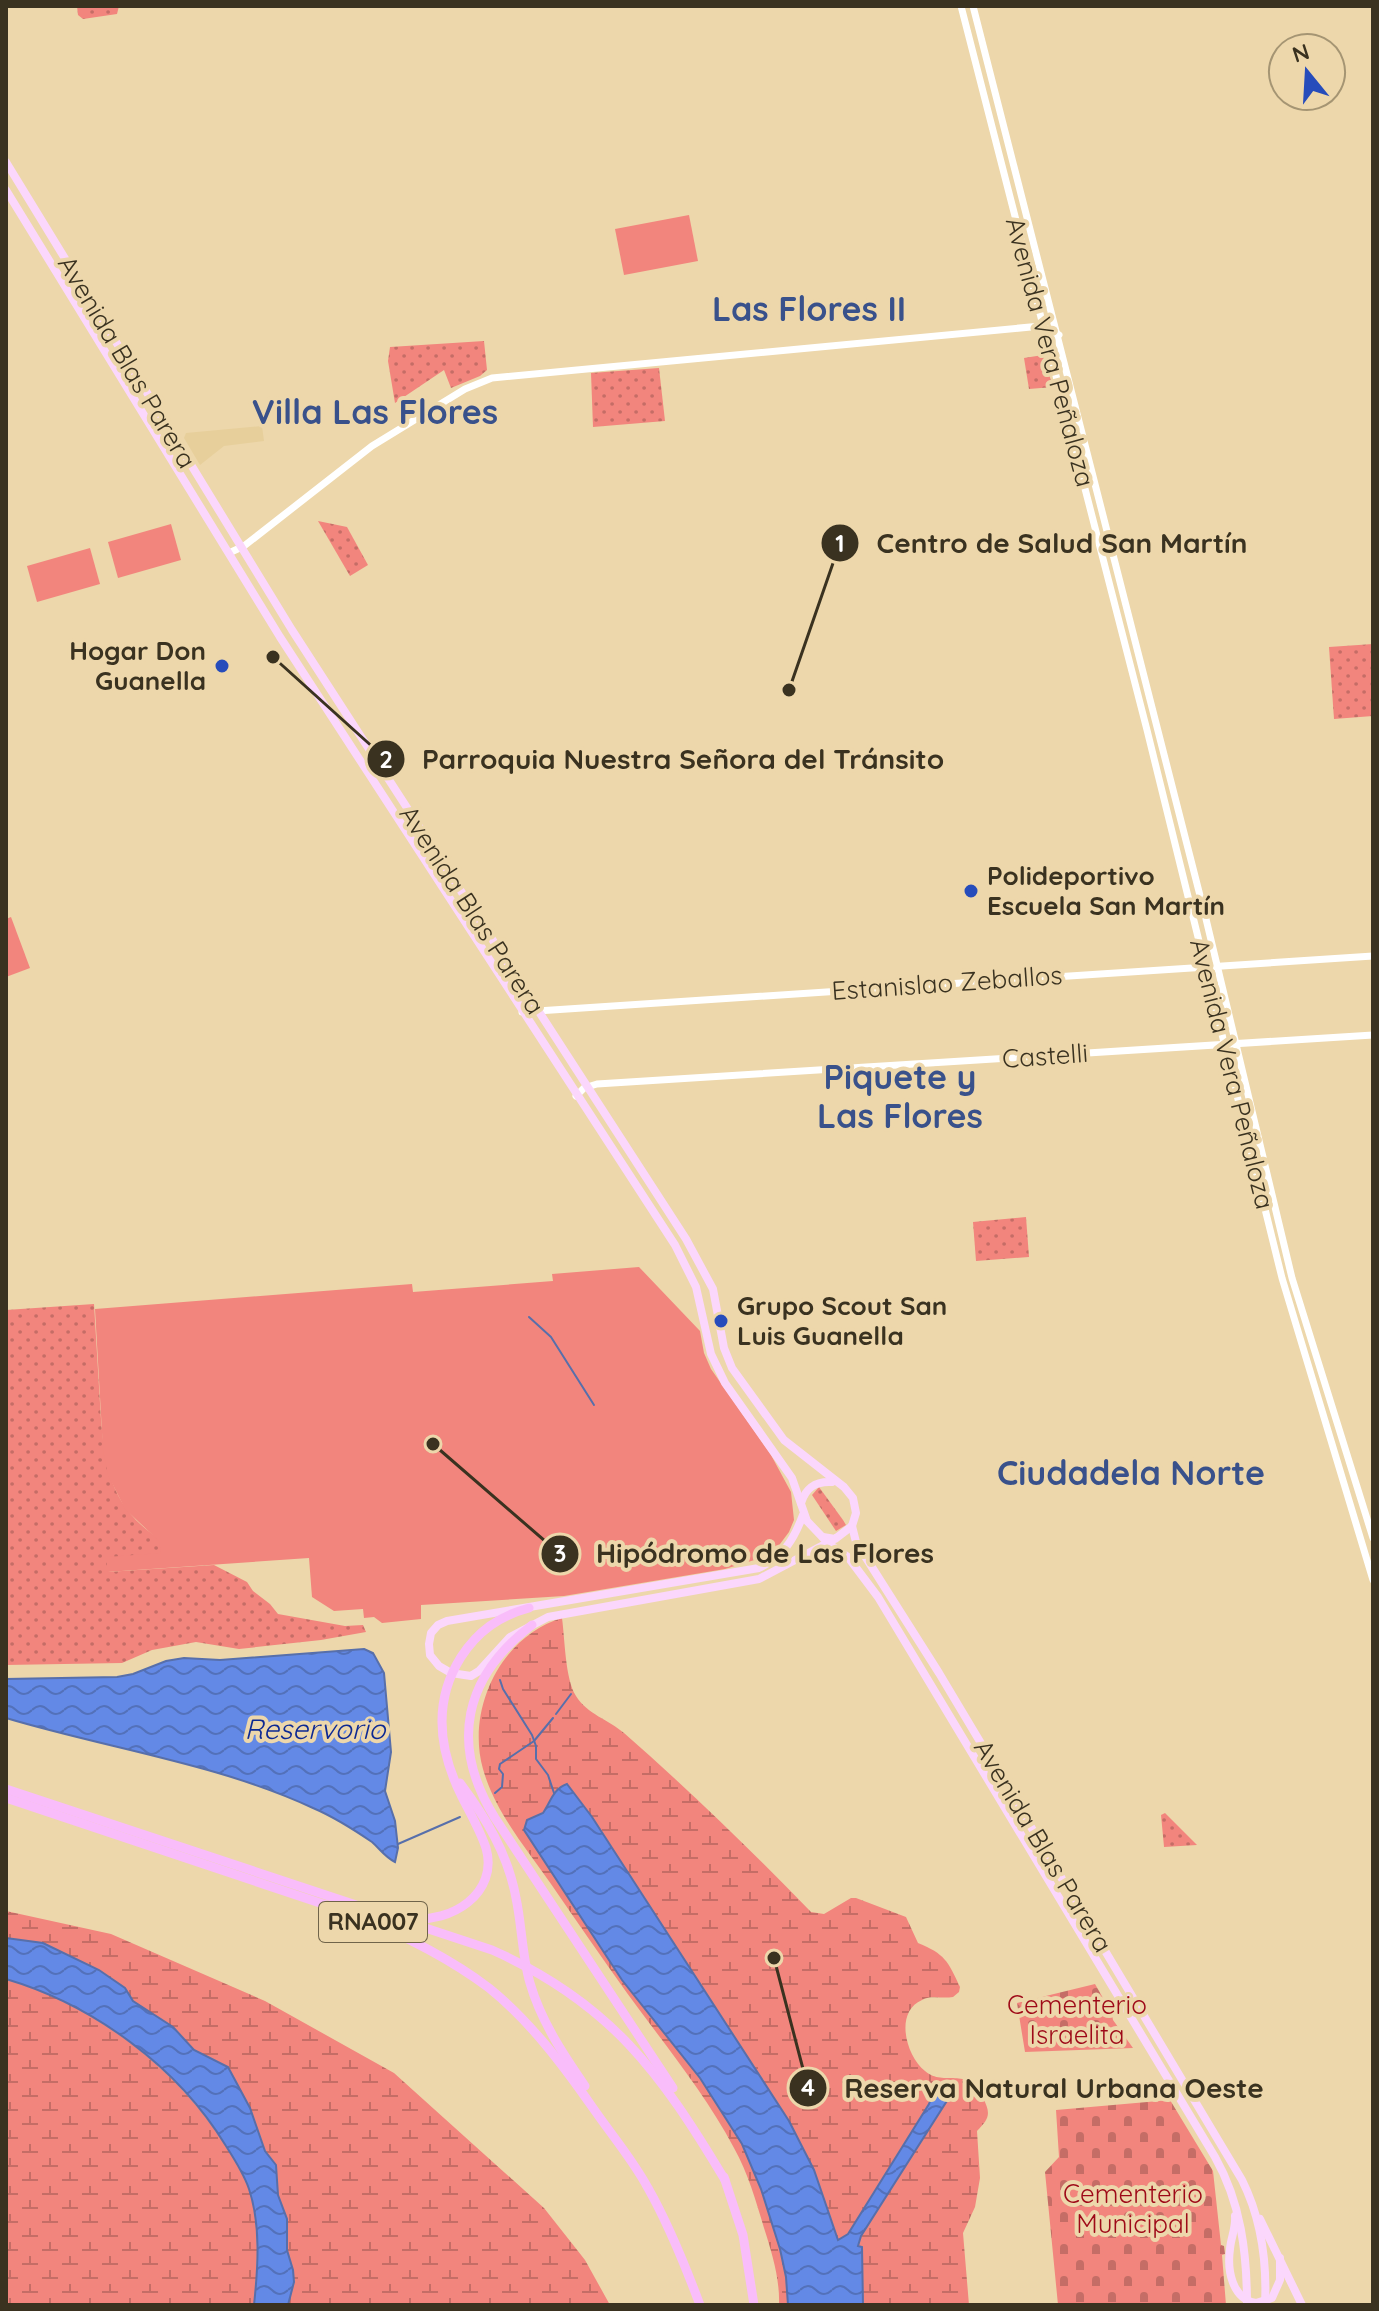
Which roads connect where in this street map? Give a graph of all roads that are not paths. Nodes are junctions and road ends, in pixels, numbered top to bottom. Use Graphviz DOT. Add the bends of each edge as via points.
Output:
graph roads {
  1 [pos="961,6"];
  2 [pos="973,6"];
  3 [pos="6,162"];
  4 [pos="6,190"];
  5 [pos="1041,326"];
  6 [pos="1059,335"];
  7 [pos="241,548"];
  8 [pos="229,553"];
  9 [pos="1373,956"];
  10 [pos="1218,966"];
  11 [pos="1206,967"];
  12 [pos="537,1010"];
  13 [pos="522,1012"];
  14 [pos="1373,1035"];
  15 [pos="1236,1043"];
  16 [pos="1225,1044"];
  17 [pos="588,1087"];
  18 [pos="576,1096"];
  19 [pos="837,1484"];
  20 [pos="801,1503"];
  21 [pos="803,1515"];
  22 [pos="852,1526"];
  23 [pos="1373,1538"];
  24 [pos="828,1540"];
  25 [pos="1373,1580"];
  26 [pos="680,1582"];
  27 [pos="681,1593"];
  28 [pos="529,1608"];
  29 [pos="532,1625"];
  30 [pos="451,1673"];
  31 [pos="449,1767"];
  32 [pos="6,1789"];
  33 [pos="6,1798"];
  34 [pos="182,1847"];
  35 [pos="725,2180"];
  36 [pos="647,2185"];
  37 [pos="1231,2191"];
  38 [pos="1249,2193"];
  39 [pos="1241,2228"];
  40 [pos="1259,2228"];
  41 [pos="1232,2238"];
  42 [pos="1269,2238"];
  43 [pos="1280,2258"];
  44 [pos="1247,2303"];
  45 [pos="1267,2304"];
  46 [pos="700,2305"];
  47 [pos="754,2305"];
  48 [pos="1302,2305"];
  1 -- 5 [label="main road, Avenida Vera Peñaloza"];
  2 -- 6 [label="main road, Avenida Vera Peñaloza"];
  3 -- 7 [label="main road, Avenida Blas Parera"];
  4 -- 8 [label="main road, Avenida Blas Parera"];
  5 -- 6 [label="main road"];
  5 -- 7 [label="main road" via="492,378 372,446"];
  5 -- 11 [label="main road, Avenida Vera Peñaloza"];
  6 -- 10 [label="main road, Avenida Vera Peñaloza"];
  7 -- 8 [label="main road"];
  7 -- 12 [label="main road, Avenida Blas Parera"];
  8 -- 13 [label="main road, Avenida Blas Parera"];
  9 -- 10 [label="main road, Estanislao Zeballos"];
  10 -- 11 [label="main road, Estanislao Zeballos"];
  10 -- 15 [label="main road, Avenida Vera Peñaloza"];
  11 -- 12 [label="main road, Estanislao Zeballos"];
  11 -- 16 [label="main road, Avenida Vera Peñaloza"];
  12 -- 13 [label="main road, Estanislao Zeballos"];
  12 -- 17 [label="main road, Avenida Blas Parera"];
  13 -- 18 [label="main road, Avenida Blas Parera"];
  14 -- 15 [label="main road, Castelli"];
  15 -- 16 [label="main road, Castelli"];
  15 -- 23 [label="main road, Avenida Vera Peñaloza" via="1292,1278"];
  16 -- 17 [label="main road, Castelli"];
  16 -- 25 [label="main road, Avenida Vera Peñaloza" via="1285,1292"];
  17 -- 18 [label="main road, Castelli"];
  17 -- 19 [label="main road, Avenida Blas Parera" via="705,1271 732,1368 784,1440"];
  18 -- 20 [label="main road, Avenida Blas Parera" via="685,1264 716,1368 792,1478"];
  19 -- 20 [label="main road" via="811,1486"];
  19 -- 22 [label="main road" via="853,1498"];
  20 -- 21 [label="main road"];
  21 -- 24 [label="main road"];
  21 -- 26 [label="main road" via="792,1541 769,1563"];
  22 -- 24 [label="main road"];
  22 -- 38 [label="main road, Avenida Blas Parera" via="856,1542"];
  24 -- 27 [label="main road" via="759,1579"];
  24 -- 37 [label="main road, Avenida Blas Parera" via="852,1561 883,1606"];
  26 -- 27 [label="main road"];
  26 -- 28 [label="main road"];
  27 -- 29 [label="main road" via="559,1613"];
  28 -- 30 [label="highway, RNA007" via="490,1625"];
  28 -- 30 [label="main road" via="438,1625 429,1650"];
  29 -- 30 [label="main road" via="504,1642 476,1674"];
  29 -- 35 [label="highway, RNA007" via="499,1654 477,1690 468,1736 475,1780 516,1851 691,2114"];
  30 -- 31 [label="highway, RNA007" via="441,1723"];
  31 -- 34 [label="highway" via="486,1849 488,1867 484,1884 471,1900 437,1918 408,1917"];
  31 -- 36 [label="highway, RNA007" via="484,1816 505,1858 541,2013"];
  32 -- 34 [label="highway, RNA007"];
  33 -- 36 [label="highway, RNA007" via="350,1913 446,1959 490,1990 546,2046"];
  34 -- 35 [label="highway, RNA007" via="511,1958 544,1975 599,2014 644,2059"];
  35 -- 47 [label="highway, RNA007" via="743,2235"];
  36 -- 46 [label="highway, RNA007"];
  37 -- 39 [label="main road, Avenida Blas Parera"];
  37 -- 41 [label="main road" via="1236,2225"];
  38 -- 40 [label="main road, Avenida Blas Parera"];
  38 -- 42 [label="main road"];
  39 -- 40 [label="main road"];
  39 -- 41 [label="main road"];
  39 -- 44 [label="main road, Avenida Blas Parera"];
  40 -- 42 [label="main road"];
  40 -- 45 [label="main road, Avenida Blas Parera"];
  41 -- 44 [label="main road" via="1232,2277"];
  42 -- 43 [label="main road"];
  43 -- 45 [label="main road" via="1276,2293"];
  43 -- 48 [label="main road"];
  44 -- 45 [label="main road"];
}
